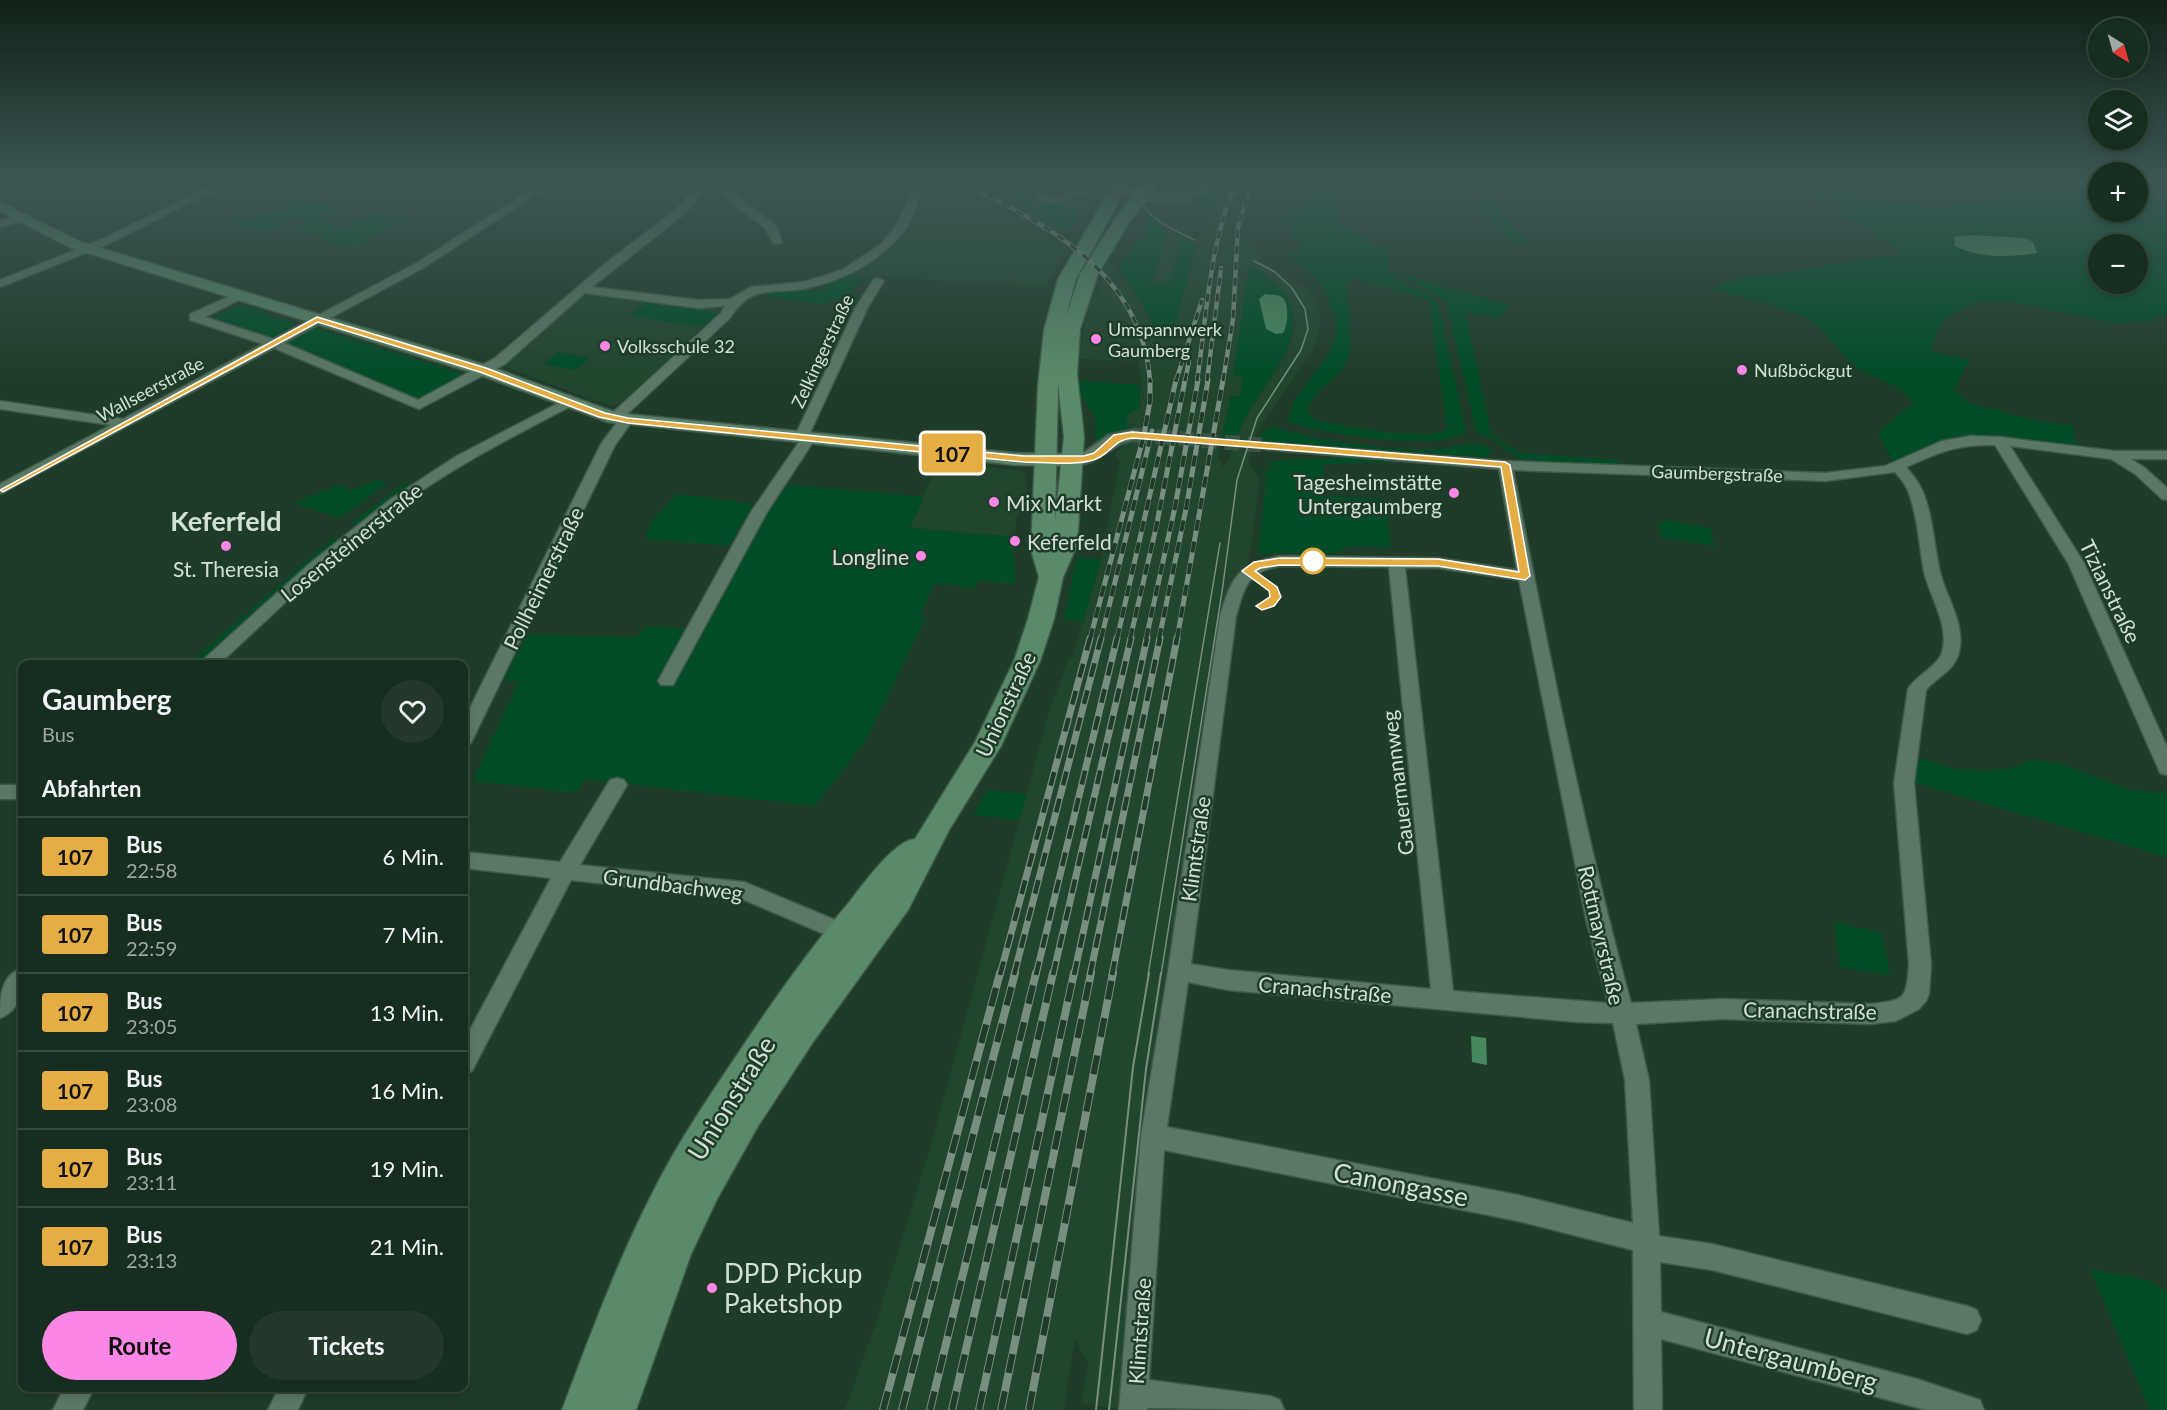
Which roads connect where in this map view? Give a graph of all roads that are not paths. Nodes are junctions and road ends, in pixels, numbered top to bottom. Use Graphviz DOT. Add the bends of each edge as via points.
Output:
graph roads {
  1 [pos="88,248"];
  2 [pos="447,248"];
  3 [pos="634,248"];
  4 [pos="880,248"];
  5 [pos="1084,248"];
  6 [pos="1105,248"];
  7 [pos="878,281"];
  8 [pos="0,284"];
  9 [pos="581,289"];
  10 [pos="241,296"];
  11 [pos="733,302"];
  12 [pos="317,319"];
  13 [pos="272,343"];
  14 [pos="483,370"];
  15 [pos="568,402"];
  16 [pos="0,405"];
  17 [pos="620,419"];
  18 [pos="123,423"];
  19 [pos="1132,435"];
  20 [pos="805,438"];
  21 [pos="2000,441"];
  22 [pos="1261,445"];
  23 [pos="2115,455"];
  24 [pos="2167,455"];
  25 [pos="1047,460"];
  26 [pos="1072,460"];
  27 [pos="1505,465"];
  28 [pos="1897,467"];
  29 [pos="0,490"];
  30 [pos="2167,496"];
  31 [pos="1396,562"];
  32 [pos="1525,576"];
  33 [pos="1051,577"];
  34 [pos="212,660"];
  35 [pos="667,681"];
  36 [pos="468,730"];
  37 [pos="2167,768"];
  38 [pos="617,785"];
  39 [pos="0,792"];
  40 [pos="18,792"];
  41 [pos="938,823"];
  42 [pos="468,860"];
  43 [pos="566,872"];
  44 [pos="844,933"];
  45 [pos="1179,972"];
  46 [pos="18,983"];
  47 [pos="1443,1000"];
  48 [pos="0,1008"];
  49 [pos="1621,1014"];
  50 [pos="468,1055"];
  51 [pos="1153,1136"];
  52 [pos="1647,1244"];
  53 [pos="1967,1320"];
  54 [pos="1647,1322"];
  55 [pos="78,1392"];
  56 [pos="292,1392"];
  57 [pos="1134,1401"];
  58 [pos="67,1410"];
  59 [pos="282,1410"];
  60 [pos="584,1410"];
  61 [pos="614,1410"];
  62 [pos="1270,1410"];
  63 [pos="1647,1410"];
  64 [pos="1970,1410"];
  1 -- 8 [label="street"];
  1 -- 10 [label="main road"];
  2 -- 12 [label="street, Wallseerstraße"];
  3 -- 9 [label="street"];
  4 -- 11 [label="street" via="848,271 828,279 751,291"];
  5 -- 25 [label="main road" via="1059,303 1053,330"];
  6 -- 26 [label="main road, Unionstraße" via="1089,274 1073,318 1067,374 1074,437"];
  7 -- 20 [label="street, Zelkingerstraße" via="862,307"];
  9 -- 11 [label="street" via="682,303"];
  9 -- 14 [label="street" via="500,361"];
  10 -- 12 [label="main road"];
  10 -- 13 [label="street" via="194,318"];
  11 -- 17 [label="street, Pollheimerstraße" via="726,315"];
  12 -- 13 [label="street, Wallseerstraße"];
  12 -- 14 [label="main road"];
  13 -- 14 [label="street" via="419,405"];
  13 -- 18 [label="street, Wallseerstraße"];
  14 -- 15 [label="main road"];
  15 -- 17 [label="main road"];
  15 -- 34 [label="street, Losensteinerstraße" via="456,463 394,503"];
  16 -- 18 [label="street"];
  17 -- 20 [label="main road"];
  17 -- 36 [label="street, Pollheimerstraße"];
  18 -- 29 [label="street, Wallseerstraße"];
  19 -- 26 [label="street" via="1112,440 1092,457"];
  20 -- 25 [label="main road"];
  20 -- 35 [label="street" via="792,466 774,485"];
  21 -- 23 [label="street, Gaumbergstraße"];
  21 -- 28 [label="street, Gaumbergstraße" via="1947,444"];
  21 -- 37 [label="street, Tizianstraße" via="2076,563"];
  22 -- 27 [label="street, Gaumbergstraße"];
  23 -- 24 [label="street, Gaumbergstraße"];
  23 -- 30 [label="street"];
  25 -- 26 [label="main road"];
  25 -- 33 [label="main road" via="1043,550"];
  26 -- 33 [label="main road, Unionstraße" via="1063,550"];
  27 -- 28 [label="street, Gaumbergstraße" via="1825,477"];
  27 -- 32 [label="street, Rottmayrstraße"];
  28 -- 49 [label="street, Cranachstraße" via="1916,492 1952,649 1948,659 1917,689 1904,783 1920,965 1918,994 1896,1011 1871,1014 1723,1009"];
  31 -- 32 [label="street, Klimtstraße" via="1438,563"];
  31 -- 45 [label="street, Klimtstraße" via="1280,561 1257,565 1243,578 1228,616"];
  31 -- 47 [label="street, Gauermannweg"];
  32 -- 49 [label="street, Rottmayrstraße" via="1601,937"];
  33 -- 41 [label="main road, Unionstraße" via="1037,633 1006,709"];
  38 -- 43 [label="street, Grundbachweg"];
  39 -- 40 [label="street"];
  41 -- 44 [label="main road, Unionstraße" via="874,892"];
  41 -- 61 [label="main road, Unionstraße" via="897,901 801,1031 745,1114 704,1186 674,1246"];
  42 -- 43 [label="street, Grundbachweg"];
  43 -- 44 [label="street, Grundbachweg" via="744,891"];
  43 -- 50 [label="street, Grundbachweg"];
  44 -- 60 [label="main road, Unionstraße" via="782,1016 681,1178 649,1242"];
  45 -- 47 [label="street, Cranachstraße"];
  45 -- 51 [label="street, Klimtstraße"];
  46 -- 48 [label="street"];
  47 -- 49 [label="street, Cranachstraße"];
  49 -- 52 [label="street, Rottmayrstraße" via="1636,1080"];
  51 -- 52 [label="street, Canongasse" via="1518,1208"];
  51 -- 57 [label="street, Klimtstraße"];
  52 -- 53 [label="street, Canongasse"];
  52 -- 54 [label="street, Rottmayrstraße"];
  54 -- 63 [label="street, Rottmayrstraße"];
  54 -- 64 [label="street, Untergaumberg"];
  55 -- 58 [label="street"];
  56 -- 59 [label="street"];
  57 -- 62 [label="street"];
}
